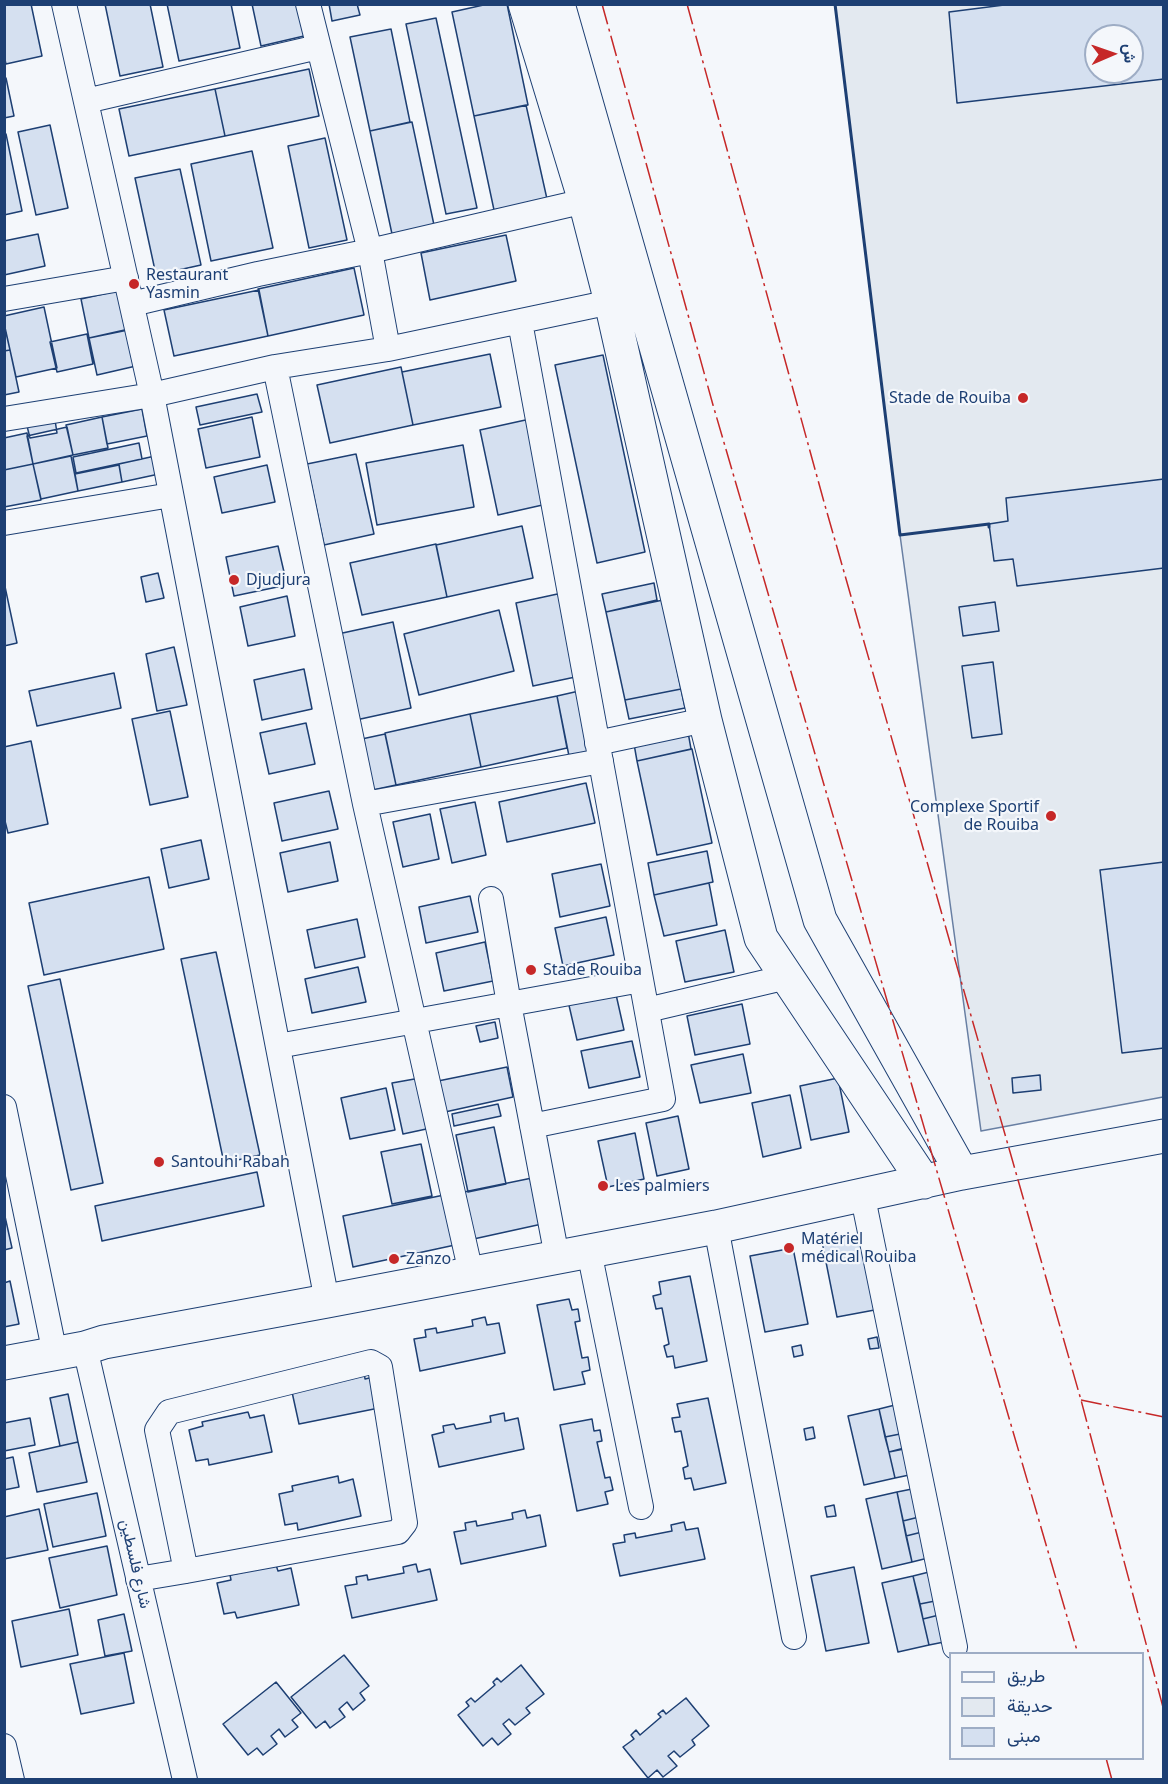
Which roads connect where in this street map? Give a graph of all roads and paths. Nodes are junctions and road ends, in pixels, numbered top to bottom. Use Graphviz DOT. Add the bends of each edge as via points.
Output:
graph roads {
  1 [pos="64,4"];
  2 [pos="308,4"];
  3 [pos="525,4"];
  4 [pos="558,4"];
  5 [pos="318,47"];
  6 [pos="86,101"];
  7 [pos="585,201"];
  8 [pos="370,251"];
  9 [pos="126,278"];
  10 [pos="625,296"];
  11 [pos="4,299"];
  12 [pos="132,304"];
  13 [pos="520,322"];
  14 [pos="388,349"];
  15 [pos="275,367"];
  16 [pos="152,394"];
  17 [pos="4,419"];
  18 [pos="171,495"];
  19 [pos="4,524"];
  20 [pos="705,720"];
  21 [pos="599,752"];
  22 [pos="365,804"];
  23 [pos="491,899"];
  24 [pos="787,977"];
  25 [pos="641,980"];
  26 [pos="509,1004"];
  27 [pos="647,1010"];
  28 [pos="413,1021"];
  29 [pos="278,1046"];
  30 [pos="4,1107"];
  31 [pos="532,1126"];
  32 [pos="1164,1136"];
  33 [pos="962,1173"];
  34 [pos="924,1182"];
  35 [pos="862,1193"];
  36 [pos="716,1227"];
  37 [pos="589,1251"];
  38 [pos="557,1257"];
  39 [pos="471,1273"];
  40 [pos="327,1301"];
  41 [pos="70,1351"];
  42 [pos="4,1363"];
  43 [pos="641,1507"];
  44 [pos="186,1571"];
  45 [pos="138,1580"];
  46 [pos="794,1637"];
  47 [pos="955,1647"];
  48 [pos="4,1746"];
  49 [pos="12,1779"];
  50 [pos="184,1779"];
  1 -- 6 [label="street"];
  2 -- 5 [label="street"];
  3 -- 7 [label="street"];
  4 -- 10 [label="street"];
  5 -- 6 [label="street"];
  5 -- 8 [label="street"];
  6 -- 9 [label="street"];
  7 -- 8 [label="street"];
  7 -- 10 [label="street"];
  8 -- 12 [label="street"];
  8 -- 14 [label="street"];
  9 -- 11 [label="street"];
  9 -- 12 [label="street"];
  10 -- 13 [label="street"];
  10 -- 20 [label="street"];
  10 -- 33 [label="street" via="820,920"];
  12 -- 16 [label="street"];
  13 -- 14 [label="street"];
  13 -- 21 [label="street"];
  14 -- 15 [label="street"];
  15 -- 16 [label="street"];
  15 -- 22 [label="street"];
  16 -- 17 [label="street"];
  16 -- 18 [label="street"];
  18 -- 19 [label="street"];
  18 -- 29 [label="street"];
  20 -- 21 [label="street"];
  20 -- 24 [label="street" via="761,938"];
  21 -- 22 [label="street"];
  21 -- 25 [label="street"];
  22 -- 28 [label="street"];
  23 -- 26 [label="street"];
  24 -- 27 [label="street"];
  24 -- 34 [label="street"];
  25 -- 26 [label="street"];
  25 -- 27 [label="street"];
  26 -- 28 [label="street"];
  26 -- 31 [label="street"];
  27 -- 31 [label="street" via="663,1099"];
  28 -- 29 [label="street"];
  28 -- 39 [label="street"];
  29 -- 40 [label="street"];
  30 -- 41 [label="street, شارع فلسطين"];
  31 -- 38 [label="street"];
  32 -- 33 [label="street"];
  33 -- 34 [label="street"];
  34 -- 35 [label="street"];
  35 -- 36 [label="street"];
  35 -- 47 [label="street"];
  36 -- 37 [label="street"];
  36 -- 46 [label="street"];
  37 -- 38 [label="street"];
  37 -- 43 [label="street"];
  38 -- 39 [label="street"];
  39 -- 40 [label="street"];
  40 -- 41 [label="street"];
  41 -- 42 [label="street"];
  41 -- 45 [label="street, شارع فلسطين"];
  44 -- 44 [label="street" via="398,1532 405,1523 380,1367 371,1362 169,1412 157,1430"];
  44 -- 45 [label="street"];
  45 -- 50 [label="street, شارع فلسطين"];
  48 -- 49 [label="street"];
}
